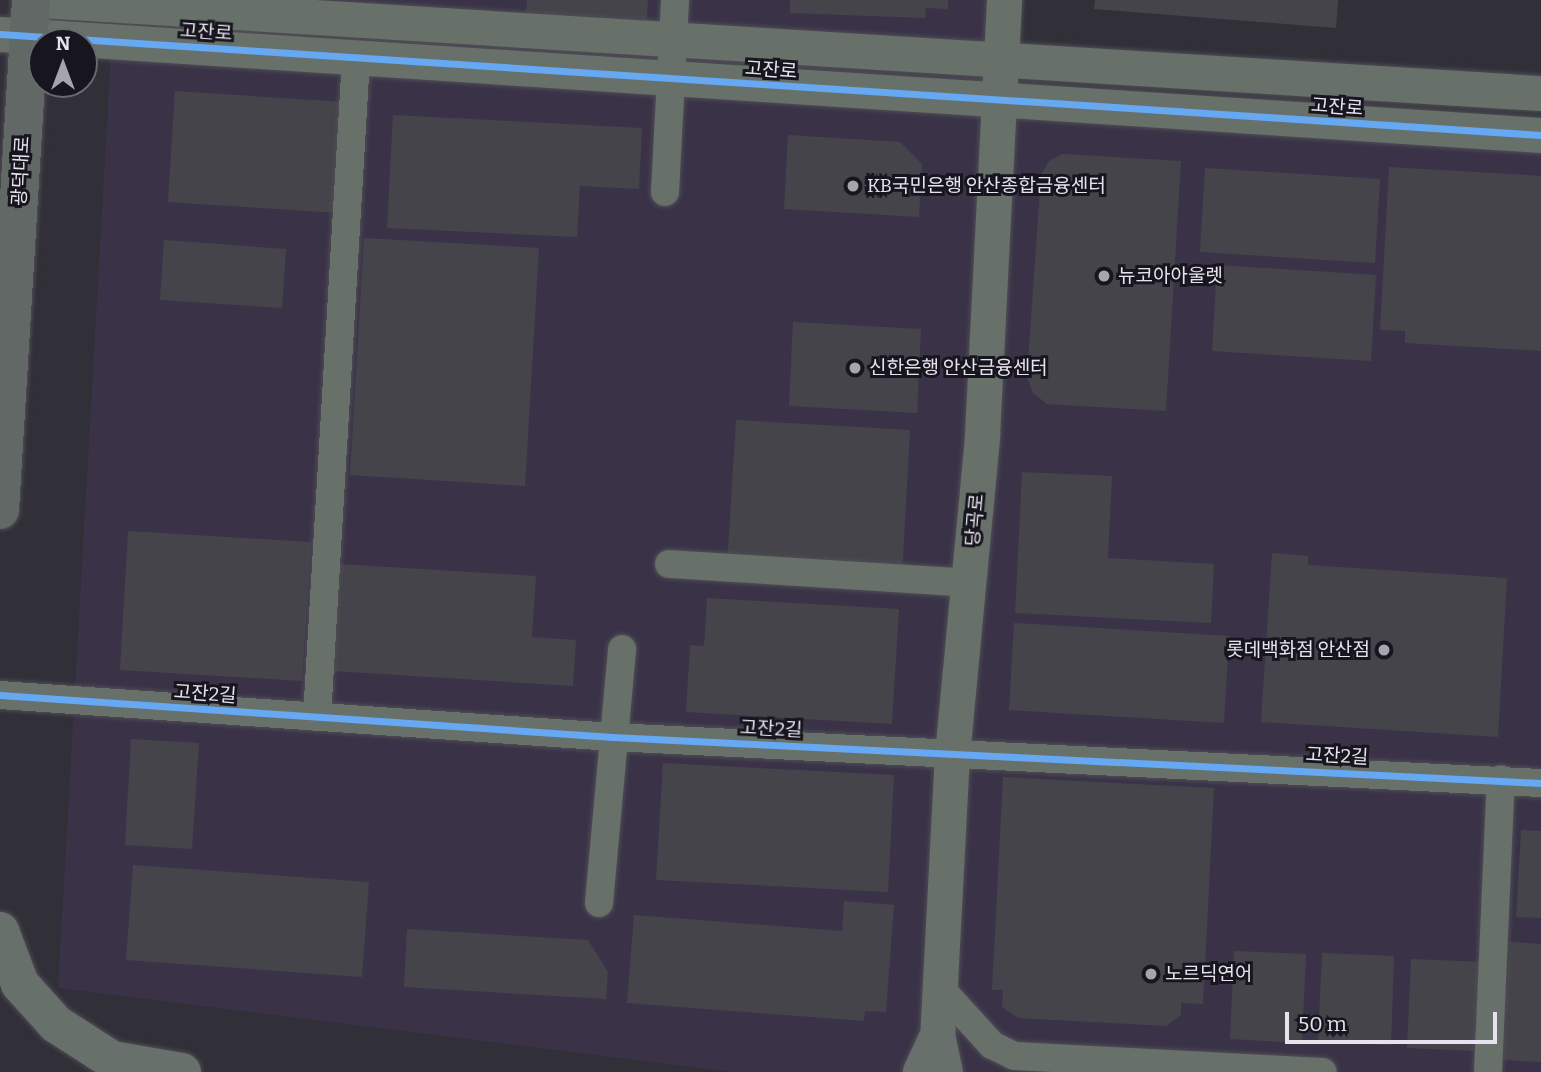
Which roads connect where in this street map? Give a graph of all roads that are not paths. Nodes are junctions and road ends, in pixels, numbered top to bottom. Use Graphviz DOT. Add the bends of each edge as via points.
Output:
graph roads {
  1 [pos="40,0"];
  2 [pos="675,0"];
  3 [pos="1004,0"];
  4 [pos="359,10"];
  5 [pos="20,23"];
  6 [pos="674,39"];
  7 [pos="356,58"];
  8 [pos="1001,59"];
  9 [pos="671,79"];
  10 [pos="1541,93"];
  11 [pos="999,101"];
  12 [pos="1541,135"];
  13 [pos="665,192"];
  14 [pos="0,510"];
  15 [pos="669,564"];
  16 [pos="970,583"];
  17 [pos="622,649"];
  18 [pos="0,695"];
  19 [pos="317,717"];
  20 [pos="613,737"];
  21 [pos="952,755"];
  22 [pos="1502,779"];
  23 [pos="1541,783"];
  24 [pos="599,903"];
  25 [pos="0,931"];
  26 [pos="941,989"];
  27 [pos="934,1061"];
  28 [pos="182,1072"];
  29 [pos="1323,1072"];
  30 [pos="1488,1072"];
  1 -- 4 [label="street, 고잔로"];
  2 -- 6 [label="street"];
  3 -- 8 [label="street, 당곡로"];
  4 -- 6 [label="street, 고잔로"];
  5 -- 7 [label="street, 고잔로"];
  5 -- 14 [label="main road, 광덕대로"];
  6 -- 8 [label="street, 고잔로"];
  6 -- 9 [label="street"];
  7 -- 9 [label="street, 고잔로"];
  7 -- 19 [label="street"];
  8 -- 10 [label="street, 고잔로"];
  8 -- 11 [label="street, 당곡로"];
  9 -- 11 [label="street, 고잔로"];
  9 -- 13 [label="street"];
  11 -- 12 [label="street, 고잔로"];
  11 -- 16 [label="street, 당곡로"];
  15 -- 16 [label="street"];
  16 -- 21 [label="street, 당곡로"];
  17 -- 20 [label="street"];
  18 -- 19 [label="street, 고잔2길"];
  19 -- 20 [label="street, 고잔2길"];
  20 -- 21 [label="street, 고잔2길"];
  20 -- 24 [label="street"];
  21 -- 22 [label="street, 고잔2길"];
  21 -- 26 [label="street, 당곡로"];
  22 -- 23 [label="street, 고잔2길"];
  22 -- 30 [label="street"];
  25 -- 28 [label="main road" via="20,985 56,1024 113,1060"];
  26 -- 27 [label="street, 당곡로"];
  26 -- 29 [label="street" via="992,1045 1015,1056"];
}
